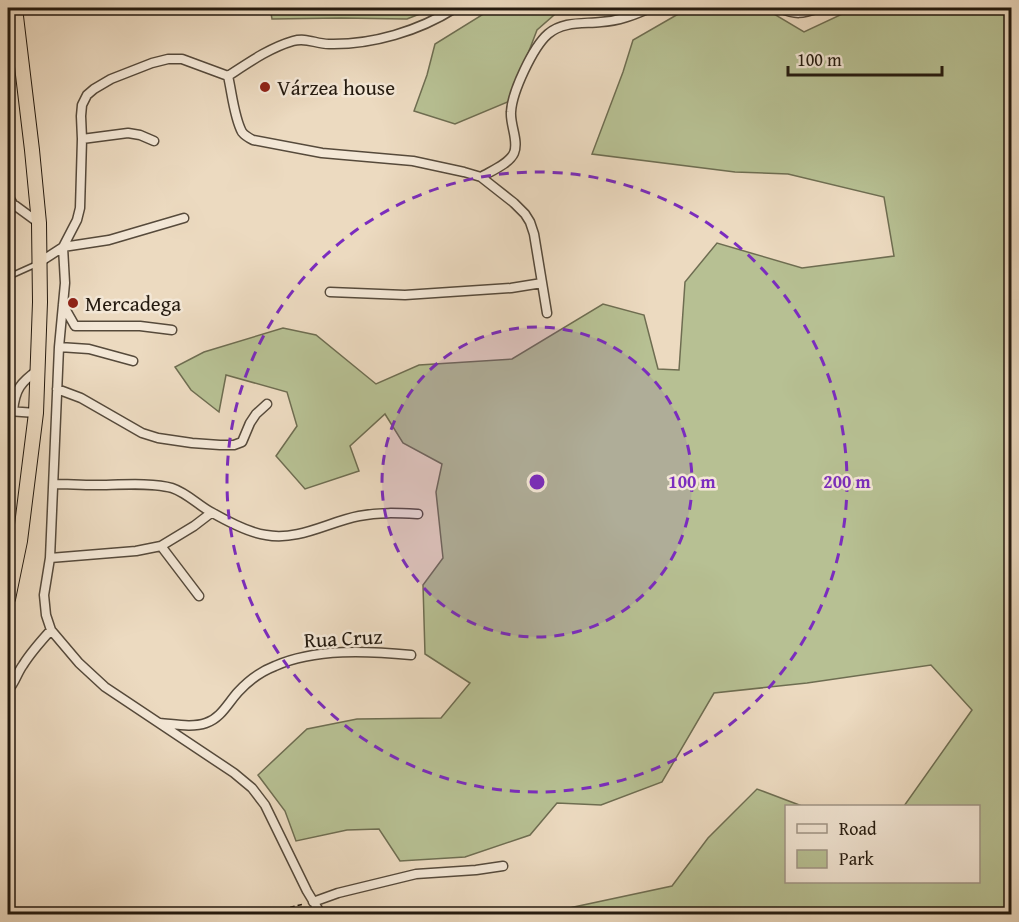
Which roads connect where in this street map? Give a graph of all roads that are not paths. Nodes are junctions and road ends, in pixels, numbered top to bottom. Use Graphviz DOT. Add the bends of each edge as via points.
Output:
graph roads {
  1 [pos="15,8"];
  2 [pos="455,8"];
  3 [pos="650,8"];
  4 [pos="779,8"];
  5 [pos="819,8"];
  6 [pos="228,76"];
  7 [pos="82,139"];
  8 [pos="154,141"];
  9 [pos="481,177"];
  10 [pos="8,196"];
  11 [pos="184,218"];
  12 [pos="39,223"];
  13 [pos="63,247"];
  14 [pos="40,262"];
  15 [pos="8,277"];
  16 [pos="542,283"];
  17 [pos="330,292"];
  18 [pos="63,304"];
  19 [pos="547,313"];
  20 [pos="75,326"];
  21 [pos="172,330"];
  22 [pos="60,337"];
  23 [pos="59,347"];
  24 [pos="133,361"];
  25 [pos="39,369"];
  26 [pos="57,389"];
  27 [pos="267,404"];
  28 [pos="9,412"];
  29 [pos="36,414"];
  30 [pos="54,484"];
  31 [pos="212,513"];
  32 [pos="418,514"];
  33 [pos="161,546"];
  34 [pos="50,558"];
  35 [pos="199,596"];
  36 [pos="8,599"];
  37 [pos="51,630"];
  38 [pos="411,655"];
  39 [pos="8,690"];
  40 [pos="157,722"];
  41 [pos="502,866"];
  42 [pos="313,902"];
  43 [pos="321,915"];
  1 -- 12 [label="highway"];
  2 -- 6 [label="street" via="417,27 384,37 327,44 309,39 293,41"];
  3 -- 9 [label="street" via="603,22 558,27 547,34 515,91 511,111 514,153"];
  4 -- 5 [label="street" via="792,13"];
  6 -- 7 [label="street" via="182,59 168,59 111,79 94,88 82,105"];
  6 -- 9 [label="street" via="243,132 253,141 322,153 413,160"];
  7 -- 8 [label="street" via="128,134"];
  7 -- 13 [label="street" via="80,208"];
  9 -- 16 [label="street" via="514,203 530,222"];
  10 -- 12 [label="street"];
  11 -- 13 [label="street" via="109,240"];
  12 -- 14 [label="highway"];
  13 -- 14 [label="street"];
  13 -- 18 [label="street"];
  14 -- 15 [label="lane"];
  14 -- 25 [label="highway"];
  16 -- 17 [label="street" via="405,295"];
  16 -- 19 [label="street"];
  18 -- 20 [label="street"];
  18 -- 22 [label="street"];
  20 -- 21 [label="street"];
  20 -- 22 [label="street"];
  22 -- 23 [label="street"];
  23 -- 24 [label="street" via="89,349"];
  23 -- 26 [label="street"];
  25 -- 28 [label="street" via="20,385"];
  25 -- 29 [label="highway"];
  26 -- 27 [label="street" via="81,398 142,433 192,443 242,442 250,423"];
  26 -- 30 [label="street"];
  28 -- 29 [label="street"];
  29 -- 36 [label="highway" via="20,541"];
  30 -- 31 [label="street" via="170,487"];
  30 -- 34 [label="street"];
  31 -- 32 [label="street" via="266,536 310,532 357,516"];
  31 -- 33 [label="street"];
  33 -- 34 [label="street"];
  33 -- 35 [label="street"];
  34 -- 37 [label="street" via="44,595"];
  37 -- 39 [label="street" via="21,666"];
  37 -- 40 [label="street" via="105,687"];
  38 -- 40 [label="street, Rua Cruz" via="378,652 295,658 257,676 206,723"];
  40 -- 42 [label="street" via="252,788 265,805"];
  41 -- 42 [label="street" via="416,874"];
  42 -- 43 [label="street"];
}
